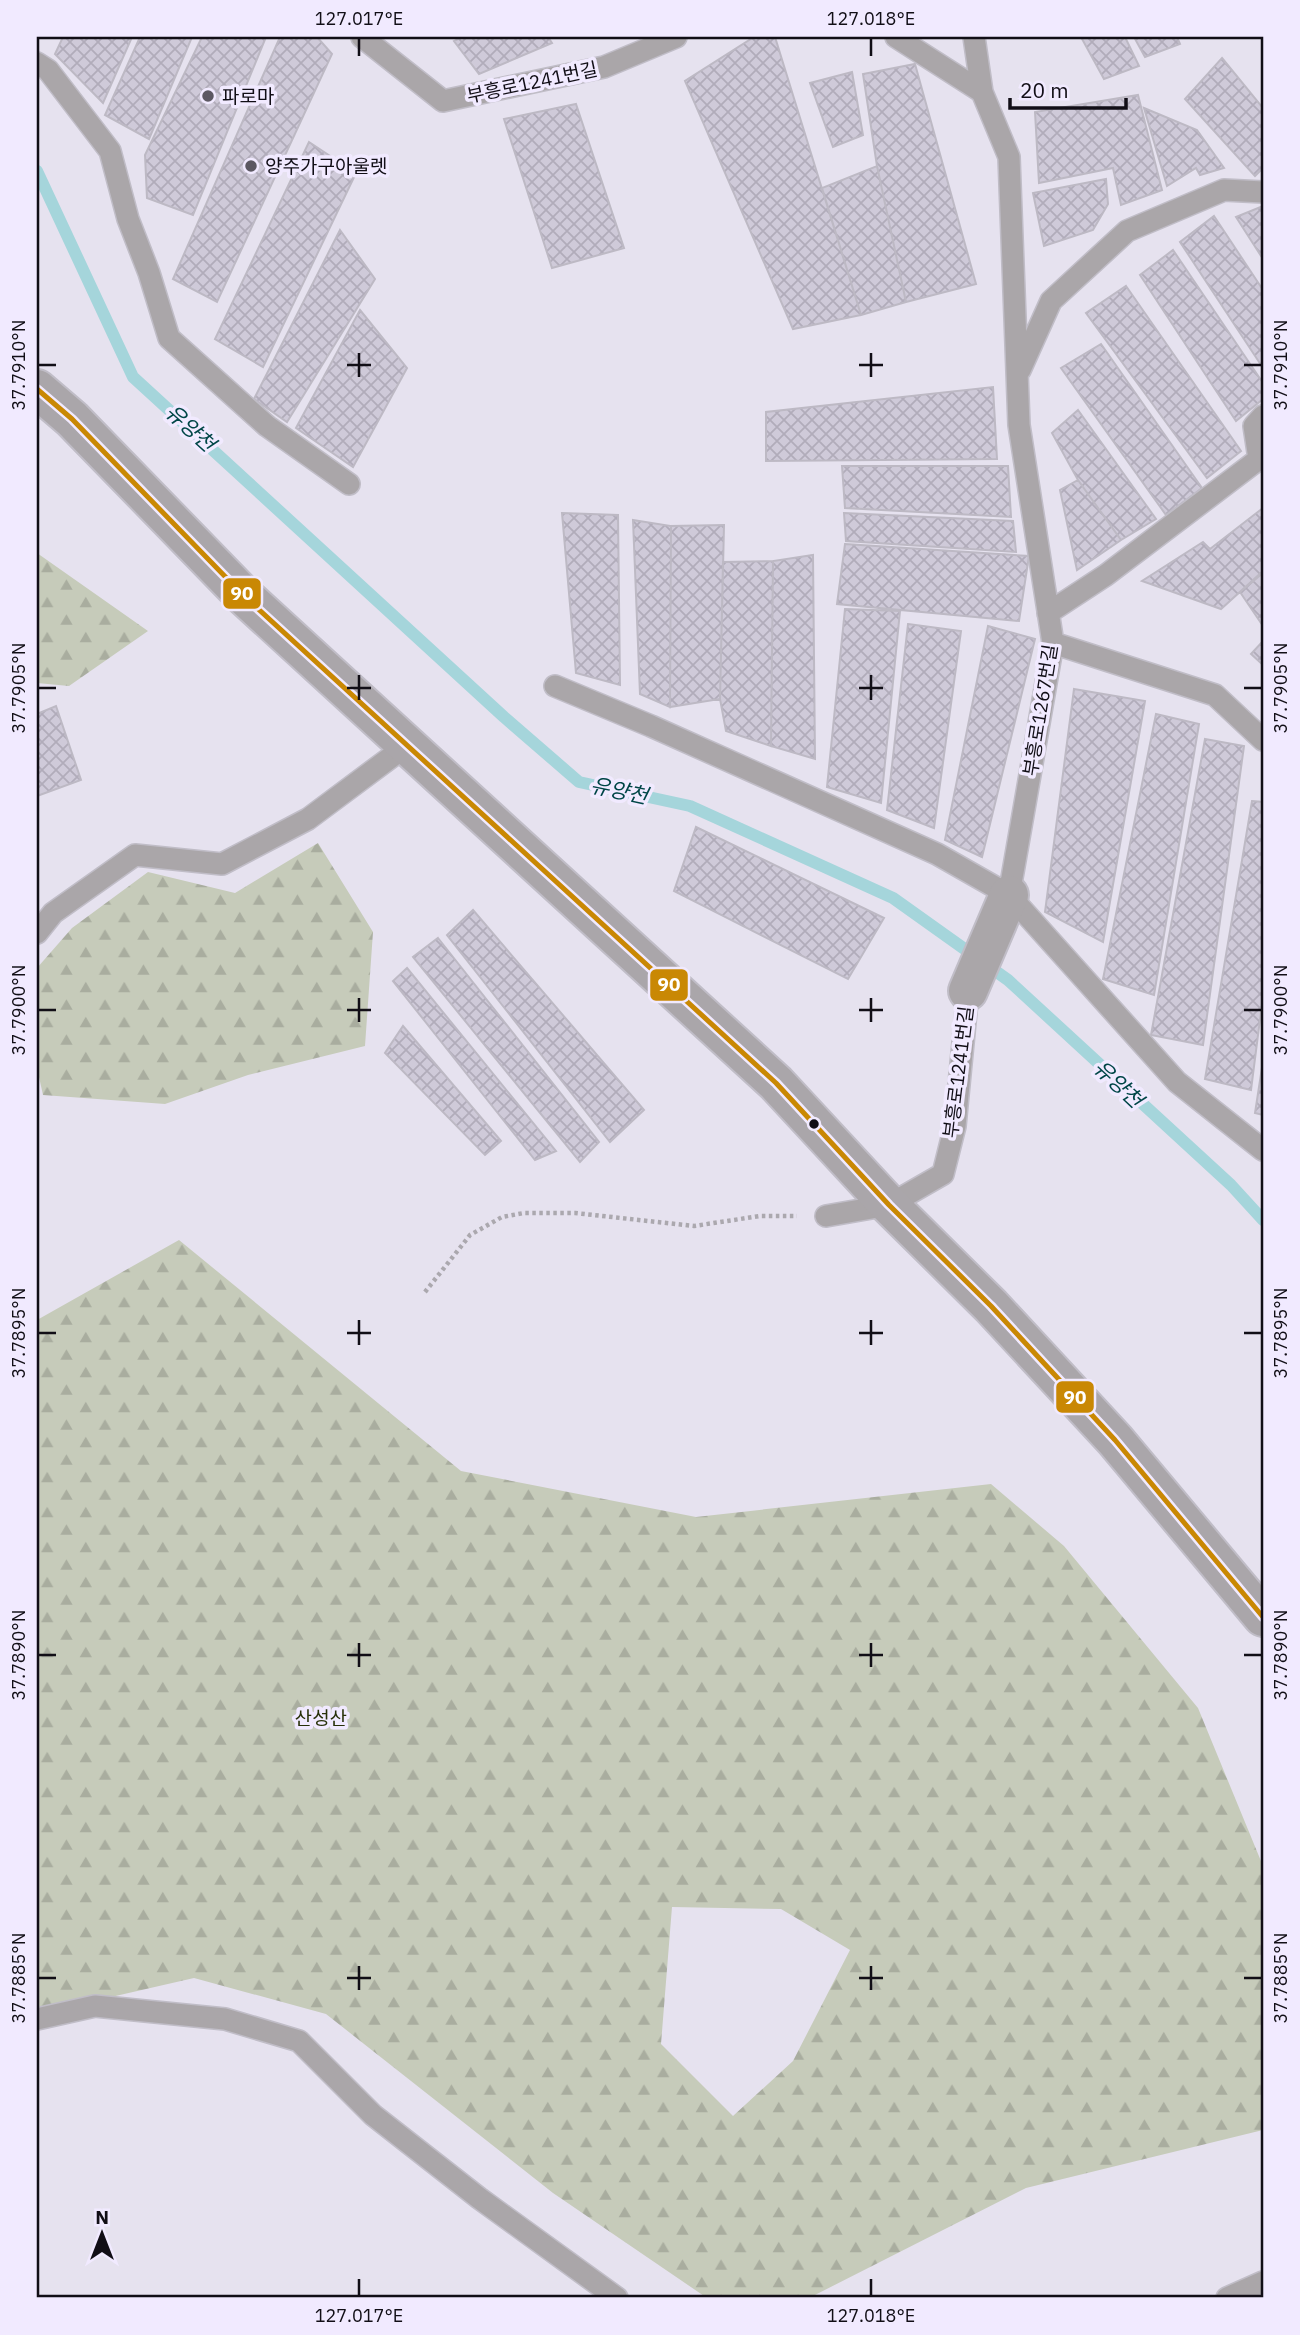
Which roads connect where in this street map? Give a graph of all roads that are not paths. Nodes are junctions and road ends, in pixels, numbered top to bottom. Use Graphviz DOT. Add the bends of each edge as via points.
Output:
graph roads {
  1 [pos="362,37"];
  2 [pos="676,37"];
  3 [pos="895,37"];
  4 [pos="974,37"];
  5 [pos="37,63"];
  6 [pos="982,92"];
  7 [pos="1263,192"];
  8 [pos="1017,376"];
  9 [pos="37,389"];
  10 [pos="1263,416"];
  11 [pos="349,484"];
  12 [pos="1048,613"];
  13 [pos="1053,643"];
  14 [pos="555,686"];
  15 [pos="1263,740"];
  16 [pos="406,746"];
  17 [pos="1009,895"];
  18 [pos="37,933"];
  19 [pos="968,991"];
  20 [pos="1263,1150"];
  21 [pos="889,1205"];
  22 [pos="826,1216"];
  23 [pos="1263,1618"];
  24 [pos="37,2019"];
  25 [pos="1263,2282"];
  26 [pos="617,2298"];
  27 [pos="1227,2298"];
  1 -- 2 [label="lane, 부흥로1241번길" via="443,101 604,67"];
  3 -- 6 [label="lane"];
  4 -- 6 [label="lane, 부흥로1267번길"];
  5 -- 11 [label="lane" via="48,70 110,151 169,338 267,426"];
  6 -- 8 [label="lane, 부흥로1267번길" via="1009,157"];
  7 -- 8 [label="lane" via="1224,190 1127,231 1051,301"];
  8 -- 12 [label="lane, 부흥로1267번길" via="1019,425"];
  9 -- 16 [label="main road" via="72,419 244,596"];
  10 -- 12 [label="lane" via="1254,426 1259,459"];
  12 -- 13 [label="lane, 부흥로1267번길"];
  13 -- 15 [label="lane" via="1215,695"];
  13 -- 17 [label="lane, 부흥로1267번길"];
  14 -- 17 [label="lane" via="937,854"];
  16 -- 18 [label="lane" via="308,819 222,864 135,855 53,913"];
  16 -- 21 [label="main road" via="776,1083"];
  17 -- 19 [label="street"];
  17 -- 20 [label="lane" via="1177,1082"];
  19 -- 21 [label="lane, 부흥로1241번길" via="955,1126 943,1174"];
  21 -- 22 [label="lane, 부흥로1241번길"];
  21 -- 23 [label="main road" via="991,1306 1115,1440"];
  24 -- 26 [label="lane" via="95,2006 225,2019 299,2041 373,2115"];
  25 -- 27 [label="lane"];
}
